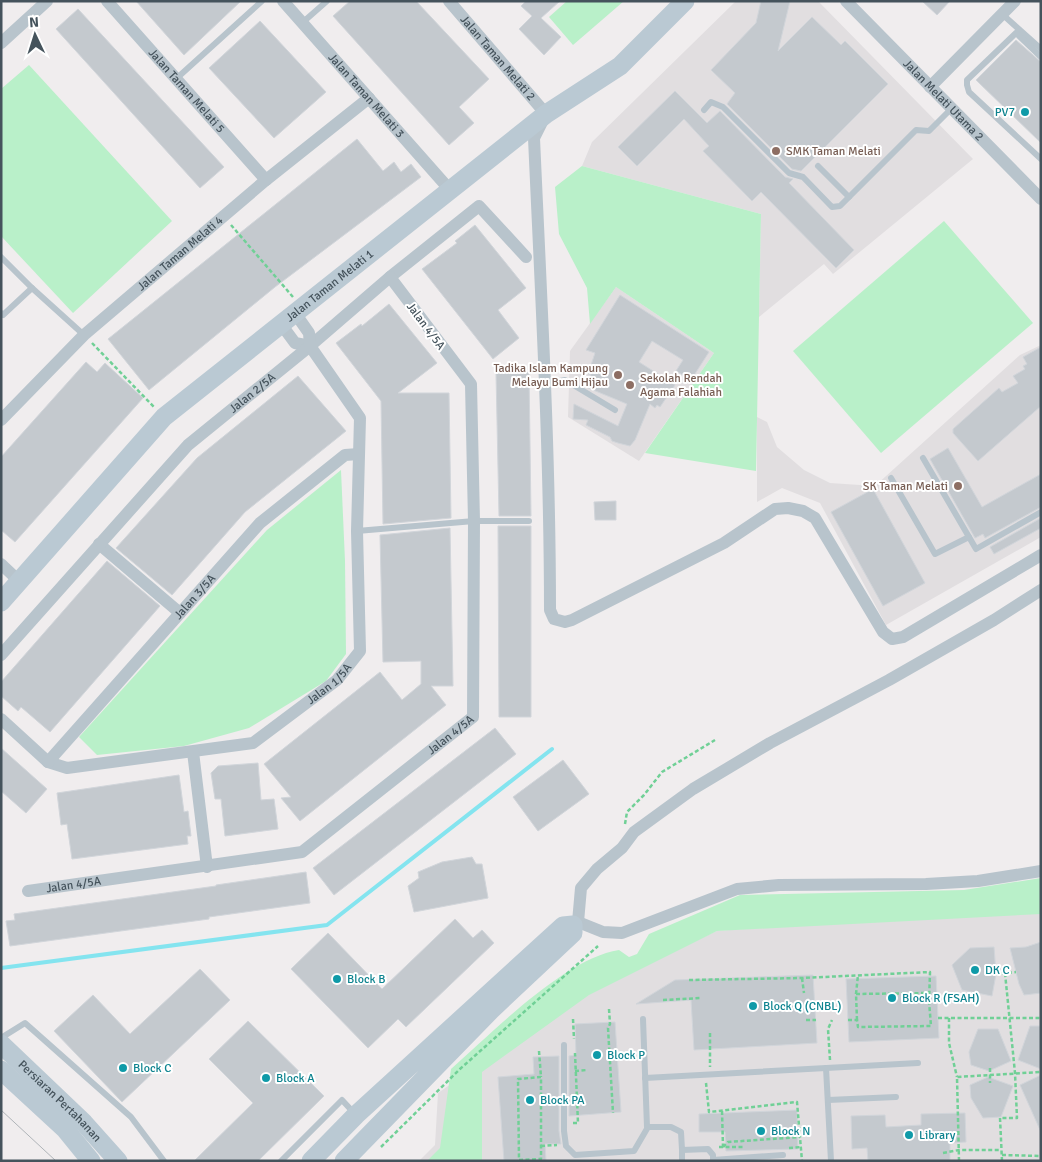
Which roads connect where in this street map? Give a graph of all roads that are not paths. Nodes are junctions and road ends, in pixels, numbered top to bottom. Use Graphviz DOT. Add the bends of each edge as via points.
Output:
graph roads {
  1 [pos="47,1"];
  2 [pos="107,1"];
  3 [pos="262,1"];
  4 [pos="283,1"];
  5 [pos="327,1"];
  6 [pos="449,1"];
  7 [pos="686,1"];
  8 [pos="846,1"];
  9 [pos="1015,1"];
  10 [pos="1002,14"];
  11 [pos="302,23"];
  12 [pos="2,41"];
  13 [pos="1041,49"];
  14 [pos="1041,57"];
  15 [pos="177,78"];
  16 [pos="930,87"];
  17 [pos="369,98"];
  18 [pos="952,109"];
  19 [pos="704,110"];
  20 [pos="546,114"];
  21 [pos="1041,158"];
  22 [pos="818,166"];
  23 [pos="266,180"];
  24 [pos="450,190"];
  25 [pos="849,197"];
  26 [pos="1040,197"];
  27 [pos="1,257"];
  28 [pos="526,257"];
  29 [pos="390,277"];
  30 [pos="32,288"];
  31 [pos="1,313"];
  32 [pos="293,315"];
  33 [pos="84,335"];
  34 [pos="310,346"];
  35 [pos="545,384"];
  36 [pos="615,410"];
  37 [pos="2,416"];
  38 [pos="359,454"];
  39 [pos="923,458"];
  40 [pos="891,478"];
  41 [pos="1041,512"];
  42 [pos="474,521"];
  43 [pos="530,521"];
  44 [pos="357,530"];
  45 [pos="969,536"];
  46 [pos="99,544"];
  47 [pos="1041,555"];
  48 [pos="1,564"];
  49 [pos="20,582"];
  50 [pos="1041,590"];
  51 [pos="1,602"];
  52 [pos="180,613"];
  53 [pos="1,655"];
  54 [pos="1,719"];
  55 [pos="193,752"];
  56 [pos="48,762"];
  57 [pos="207,867"];
  58 [pos="1041,871"];
  59 [pos="28,891"];
  60 [pos="575,923"];
  61 [pos="643,1019"];
  62 [pos="1,1038"];
  63 [pos="1,1044"];
  64 [pos="564,1045"];
  65 [pos="918,1063"];
  66 [pos="829,1068"];
  67 [pos="1,1070"];
  68 [pos="645,1078"];
  69 [pos="896,1097"];
  70 [pos="828,1100"];
  71 [pos="356,1115"];
  72 [pos="648,1127"];
  73 [pos="682,1150"];
  74 [pos="783,1155"];
  75 [pos="602,1157"];
  76 [pos="713,1160"];
  77 [pos="91,1161"];
  78 [pos="118,1161"];
  79 [pos="164,1161"];
  80 [pos="280,1161"];
  81 [pos="311,1161"];
  82 [pos="344,1161"];
  83 [pos="682,1161"];
  84 [pos="831,1161"];
  1 -- 12 [label="street"];
  2 -- 15 [label="street, Jalan Taman Melati 5"];
  3 -- 15 [label="lane"];
  4 -- 11 [label="street, Jalan Taman Melati 3"];
  5 -- 11 [label="lane"];
  6 -- 20 [label="street, Jalan Taman Melati 2"];
  7 -- 20 [label="street, Jalan Taman Melati 1" via="620,66"];
  8 -- 16 [label="street, Jalan Melati Utama 2"];
  9 -- 10 [label="street"];
  10 -- 13 [label="lane"];
  10 -- 16 [label="street"];
  11 -- 17 [label="street, Jalan Taman Melati 3"];
  14 -- 21 [label="lane" via="1016,33 967,80 966,85 969,92"];
  15 -- 23 [label="street, Jalan Taman Melati 5"];
  16 -- 18 [label="street, Jalan Melati Utama 2"];
  17 -- 23 [label="street, Jalan Taman Melati 4"];
  17 -- 24 [label="street, Jalan Taman Melati 3"];
  18 -- 25 [label="lane" via="929,131 916,130"];
  18 -- 26 [label="street, Jalan Melati Utama 2"];
  19 -- 25 [label="lane" via="711,102 722,107 788,173 803,177 832,207 840,206"];
  20 -- 24 [label="street, Jalan Taman Melati 1"];
  20 -- 35 [label="street" via="534,138"];
  22 -- 25 [label="lane"];
  23 -- 33 [label="street, Jalan Taman Melati 4"];
  24 -- 32 [label="street, Jalan Taman Melati 1"];
  27 -- 30 [label="lane"];
  28 -- 29 [label="street, Jalan 2/5A" via="479,206"];
  29 -- 34 [label="street, Jalan 2/5A"];
  29 -- 42 [label="street, Jalan 4/5A" via="471,384"];
  30 -- 31 [label="lane" via="3,315"];
  30 -- 33 [label="lane"];
  32 -- 34 [label="street, Jalan 1/5A" via="309,333"];
  32 -- 34 [label="street, Jalan 1/5A" via="296,343"];
  32 -- 49 [label="street, Jalan Taman Melati 1" via="164,417"];
  33 -- 37 [label="street, Jalan Taman Melati 4"];
  34 -- 38 [label="street, Jalan 1/5A" via="360,418"];
  34 -- 46 [label="street, Jalan 2/5A" via="188,445"];
  35 -- 36 [label="lane" via="565,380"];
  35 -- 47 [label="street" via="550,610 554,619 572,620 724,543 775,509 803,511 815,518 883,632 892,639 903,638"];
  38 -- 44 [label="street, Jalan 1/5A"];
  38 -- 52 [label="street, Jalan 3/5A" via="345,454 260,523"];
  39 -- 45 [label="lane"];
  40 -- 45 [label="lane" via="935,554"];
  41 -- 45 [label="lane" via="976,549"];
  42 -- 43 [label="lane"];
  42 -- 44 [label="lane"];
  42 -- 57 [label="street, Jalan 4/5A" via="473,717 302,852"];
  44 -- 55 [label="street, Jalan 1/5A" via="360,651 337,680 253,743"];
  46 -- 52 [label="street"];
  46 -- 53 [label="street, Jalan 2/5A"];
  48 -- 49 [label="street"];
  49 -- 51 [label="street, Jalan Taman Melati 1"];
  50 -- 60 [label="street" via="930,657 770,743 693,789 634,832 622,848 597,869 581,888"];
  52 -- 56 [label="street, Jalan 3/5A"];
  54 -- 56 [label="street, Jalan 1/5A"];
  55 -- 56 [label="street, Jalan 1/5A" via="67,768"];
  55 -- 57 [label="street"];
  57 -- 59 [label="street, Jalan 4/5A"];
  58 -- 60 [label="street" via="978,881 779,885 737,889 622,933 603,932"];
  60 -- 71 [label="street" via="563,926"];
  60 -- 82 [label="street" via="573,933 491,1010"];
  61 -- 68 [label="lane"];
  62 -- 79 [label="lane" via="25,1023 131,1117"];
  63 -- 78 [label="street, Persiaran Pertahanan" via="84,1123"];
  64 -- 75 [label="lane" via="566,1146 575,1155"];
  65 -- 66 [label="lane"];
  66 -- 68 [label="lane"];
  66 -- 70 [label="lane"];
  67 -- 77 [label="street, Persiaran Pertahanan" via="65,1130"];
  68 -- 72 [label="lane"];
  69 -- 70 [label="lane"];
  70 -- 84 [label="lane"];
  71 -- 80 [label="lane" via="342,1100"];
  71 -- 81 [label="street"];
  72 -- 73 [label="lane" via="671,1127 681,1132"];
  72 -- 75 [label="lane" via="634,1151"];
  73 -- 76 [label="lane" via="708,1149"];
  73 -- 83 [label="lane"];
  74 -- 76 [label="lane"];
}
